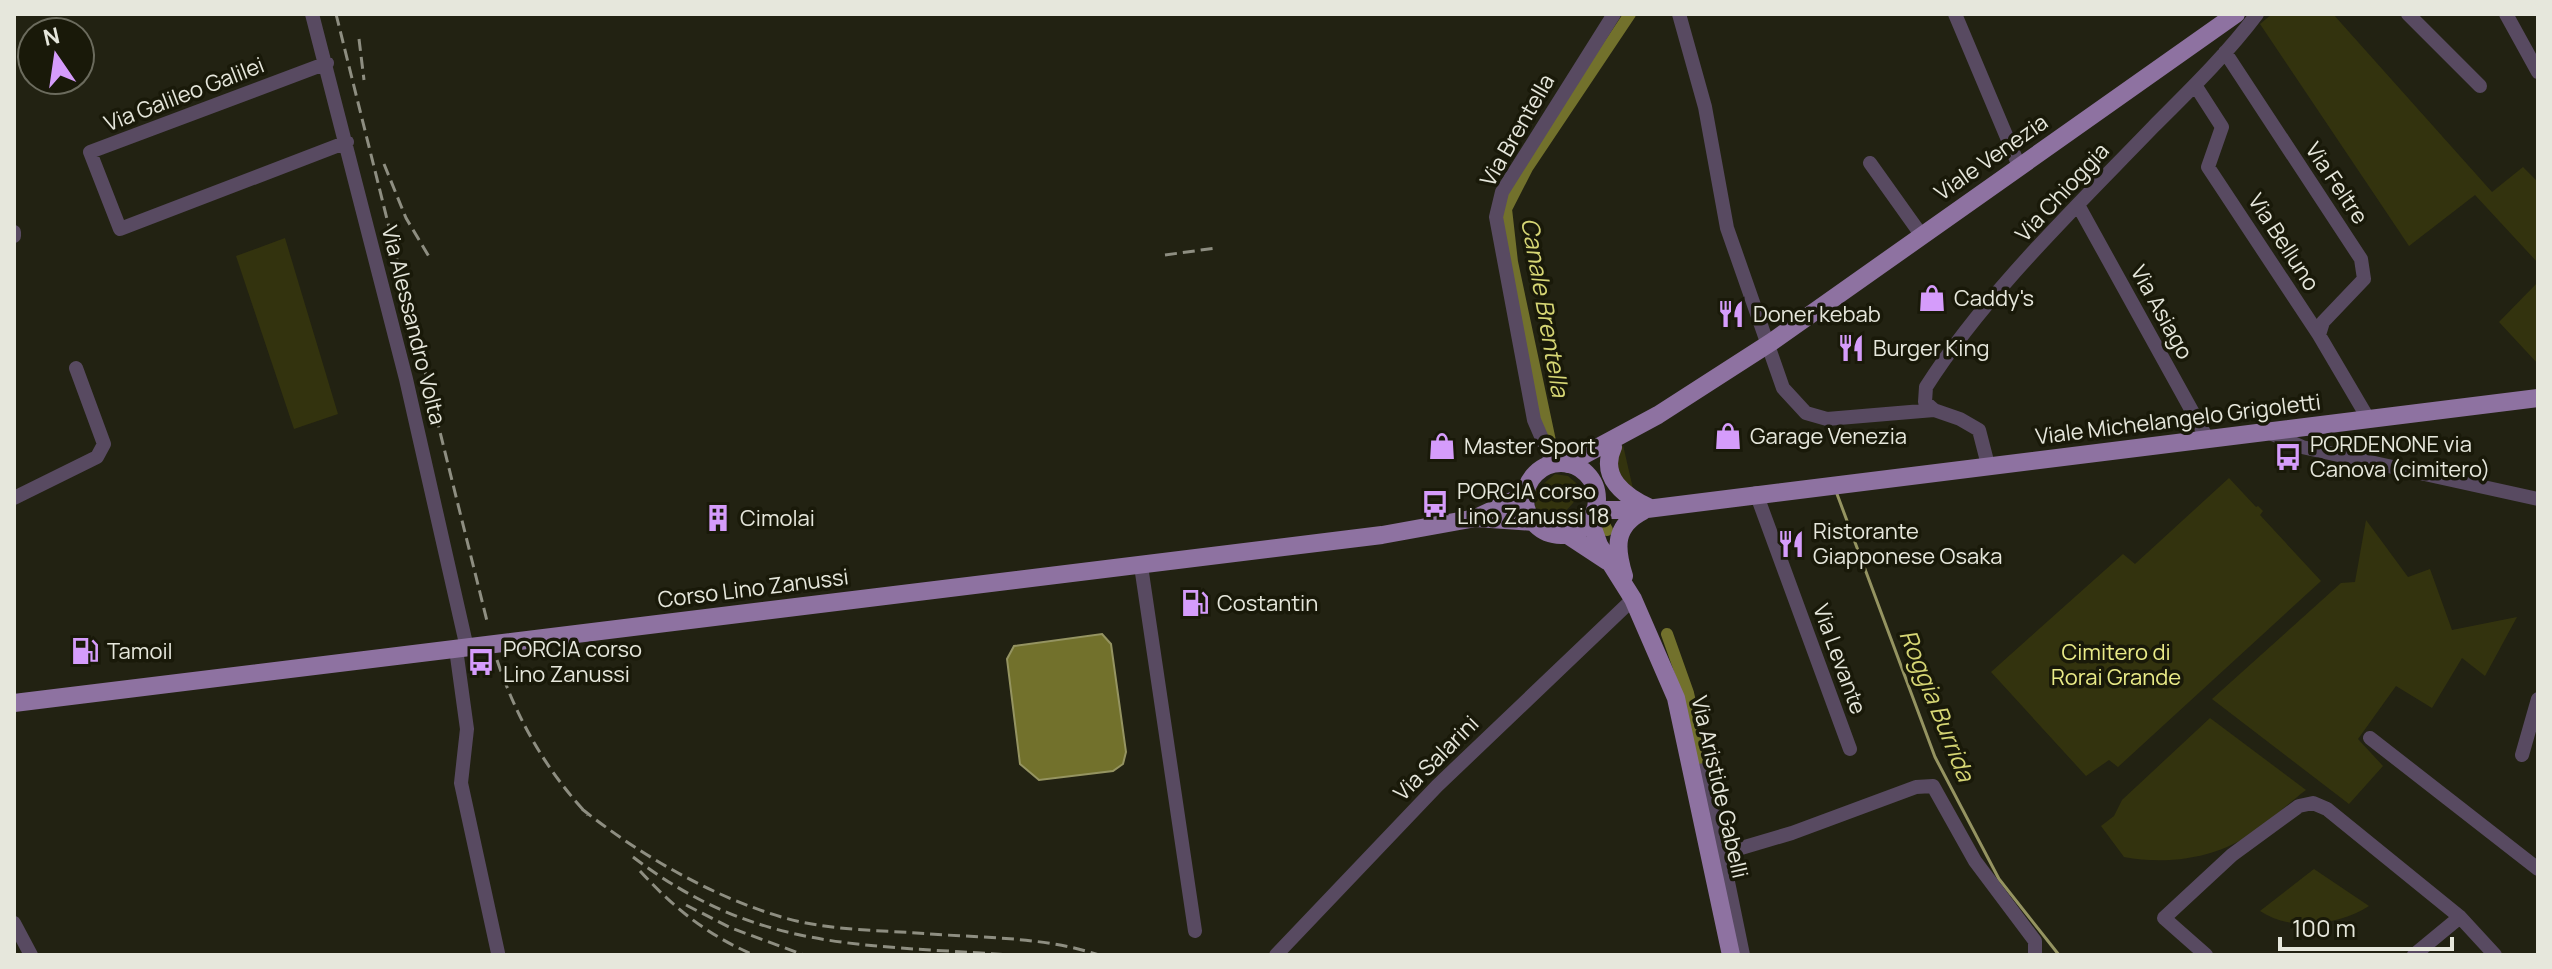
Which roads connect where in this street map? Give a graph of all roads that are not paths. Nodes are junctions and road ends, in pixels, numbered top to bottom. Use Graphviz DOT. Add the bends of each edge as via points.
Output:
graph roads {
  1 [pos="312,14"];
  2 [pos="1614,14"];
  3 [pos="1679,14"];
  4 [pos="1955,14"];
  5 [pos="2236,14"];
  6 [pos="2257,14"];
  7 [pos="2408,14"];
  8 [pos="2506,14"];
  9 [pos="2225,52"];
  10 [pos="327,63"];
  11 [pos="2538,72"];
  12 [pos="2195,85"];
  13 [pos="2480,86"];
  14 [pos="347,142"];
  15 [pos="1870,163"];
  16 [pos="2019,166"];
  17 [pos="2078,205"];
  18 [pos="1922,236"];
  19 [pos="2319,335"];
  20 [pos="1771,342"];
  21 [pos="76,368"];
  22 [pos="2538,398"];
  23 [pos="1934,410"];
  24 [pos="2369,420"];
  25 [pos="1639,425"];
  26 [pos="2267,432"];
  27 [pos="2208,440"];
  28 [pos="1613,447"];
  29 [pos="1560,464"];
  30 [pos="1988,465"];
  31 [pos="1594,484"];
  32 [pos="1756,493"];
  33 [pos="1525,495"];
  34 [pos="14,498"];
  35 [pos="2538,499"];
  36 [pos="1650,508"];
  37 [pos="1593,515"];
  38 [pos="1476,518"];
  39 [pos="1534,522"];
  40 [pos="1566,534"];
  41 [pos="1607,561"];
  42 [pos="1141,566"];
  43 [pos="1631,595"];
  44 [pos="461,648"];
  45 [pos="2538,699"];
  46 [pos="14,701"];
  47 [pos="2370,738"];
  48 [pos="1850,749"];
  49 [pos="2522,755"];
  50 [pos="1717,861"];
  51 [pos="2538,869"];
  52 [pos="2460,917"];
  53 [pos="14,923"];
  54 [pos="1195,931"];
  55 [pos="498,953"];
  56 [pos="31,955"];
  57 [pos="1276,955"];
  58 [pos="1722,955"];
  59 [pos="1731,955"];
  60 [pos="1743,955"];
  61 [pos="2035,955"];
  62 [pos="2206,955"];
  63 [pos="2414,955"];
  64 [pos="2495,955"];
  1 -- 10 [label="street, Via Alessandro Volta"];
  2 -- 29 [label="street, Via Brentella" via="1502,192 1496,217 1534,420"];
  3 -- 20 [label="street" via="1705,107 1727,228"];
  4 -- 16 [label="street"];
  5 -- 16 [label="main road, Viale Venezia"];
  6 -- 9 [label="street, Via Chioggia"];
  7 -- 13 [label="street"];
  8 -- 11 [label="street"];
  9 -- 12 [label="street, Via Chioggia"];
  9 -- 19 [label="street, Via Feltre" via="2361,259 2364,279 2323,322"];
  10 -- 14 [label="street, Via Alessandro Volta"];
  10 -- 14 [label="street, Via Galileo Galilei" via="90,152 120,229"];
  12 -- 17 [label="street, Via Chioggia"];
  12 -- 19 [label="street, Via Belluno" via="2222,127 2208,167"];
  14 -- 44 [label="street, Via Alessandro Volta"];
  15 -- 18 [label="street"];
  16 -- 18 [label="main road, Viale Venezia"];
  17 -- 23 [label="street, Via Chioggia" via="1979,317 1926,387 1925,402"];
  17 -- 27 [label="street, Via Asiago"];
  18 -- 20 [label="main road, Viale Venezia"];
  19 -- 24 [label="street, Via Belluno"];
  20 -- 23 [label="street" via="1783,388 1806,413 1827,419"];
  20 -- 25 [label="main road, Viale Venezia"];
  21 -- 34 [label="street" via="104,444 97,457"];
  22 -- 24 [label="main road, Viale Michelangelo Grigoletti"];
  23 -- 30 [label="street" via="1979,430"];
  24 -- 26 [label="main road, Viale Michelangelo Grigoletti"];
  25 -- 28 [label="main road"];
  25 -- 29 [label="main road"];
  26 -- 27 [label="main road, Viale Michelangelo Grigoletti"];
  26 -- 35 [label="street" via="2302,447"];
  27 -- 30 [label="main road, Viale Michelangelo Grigoletti"];
  28 -- 31 [label="main road"];
  28 -- 36 [label="main road" via="1607,462 1614,481 1627,496"];
  29 -- 31 [label="main road" via="1577,467"];
  29 -- 33 [label="main road" via="1537,472"];
  30 -- 32 [label="main road, Viale Michelangelo Grigoletti"];
  31 -- 36 [label="main road" via="1619,502"];
  31 -- 37 [label="main road"];
  32 -- 36 [label="main road"];
  32 -- 48 [label="street, Via Levante"];
  33 -- 38 [label="main road, Corso Lino Zanussi"];
  33 -- 39 [label="main road"];
  36 -- 37 [label="main road"];
  36 -- 43 [label="main road, Via Aristide Gabelli" via="1619,532 1619,561"];
  37 -- 40 [label="main road"];
  37 -- 41 [label="main road, Via Aristide Gabelli"];
  38 -- 39 [label="main road, Corso Lino Zanussi"];
  38 -- 42 [label="main road, Corso Lino Zanussi"];
  39 -- 40 [label="main road" via="1548,532"];
  40 -- 41 [label="main road, Via Aristide Gabelli"];
  41 -- 43 [label="main road, Via Aristide Gabelli"];
  42 -- 44 [label="main road, Corso Lino Zanussi"];
  42 -- 54 [label="street"];
  43 -- 50 [label="main road, Via Aristide Gabelli" via="1676,698"];
  43 -- 57 [label="street, Via Salarini" via="1437,786"];
  44 -- 46 [label="main road, Corso Lino Zanussi"];
  44 -- 55 [label="street, Via Alessandro Volta" via="467,729 461,783"];
  45 -- 49 [label="street"];
  47 -- 51 [label="street"];
  50 -- 58 [label="street" via="1704,870"];
  50 -- 59 [label="main road, Via Aristide Gabelli"];
  50 -- 60 [label="street"];
  50 -- 61 [label="street" via="1916,787 1933,786 1975,861 2035,941"];
  52 -- 62 [label="street" via="2313,803 2299,806 2232,855 2164,918"];
  52 -- 63 [label="street"];
  52 -- 64 [label="street"];
  53 -- 56 [label="street"];
}
